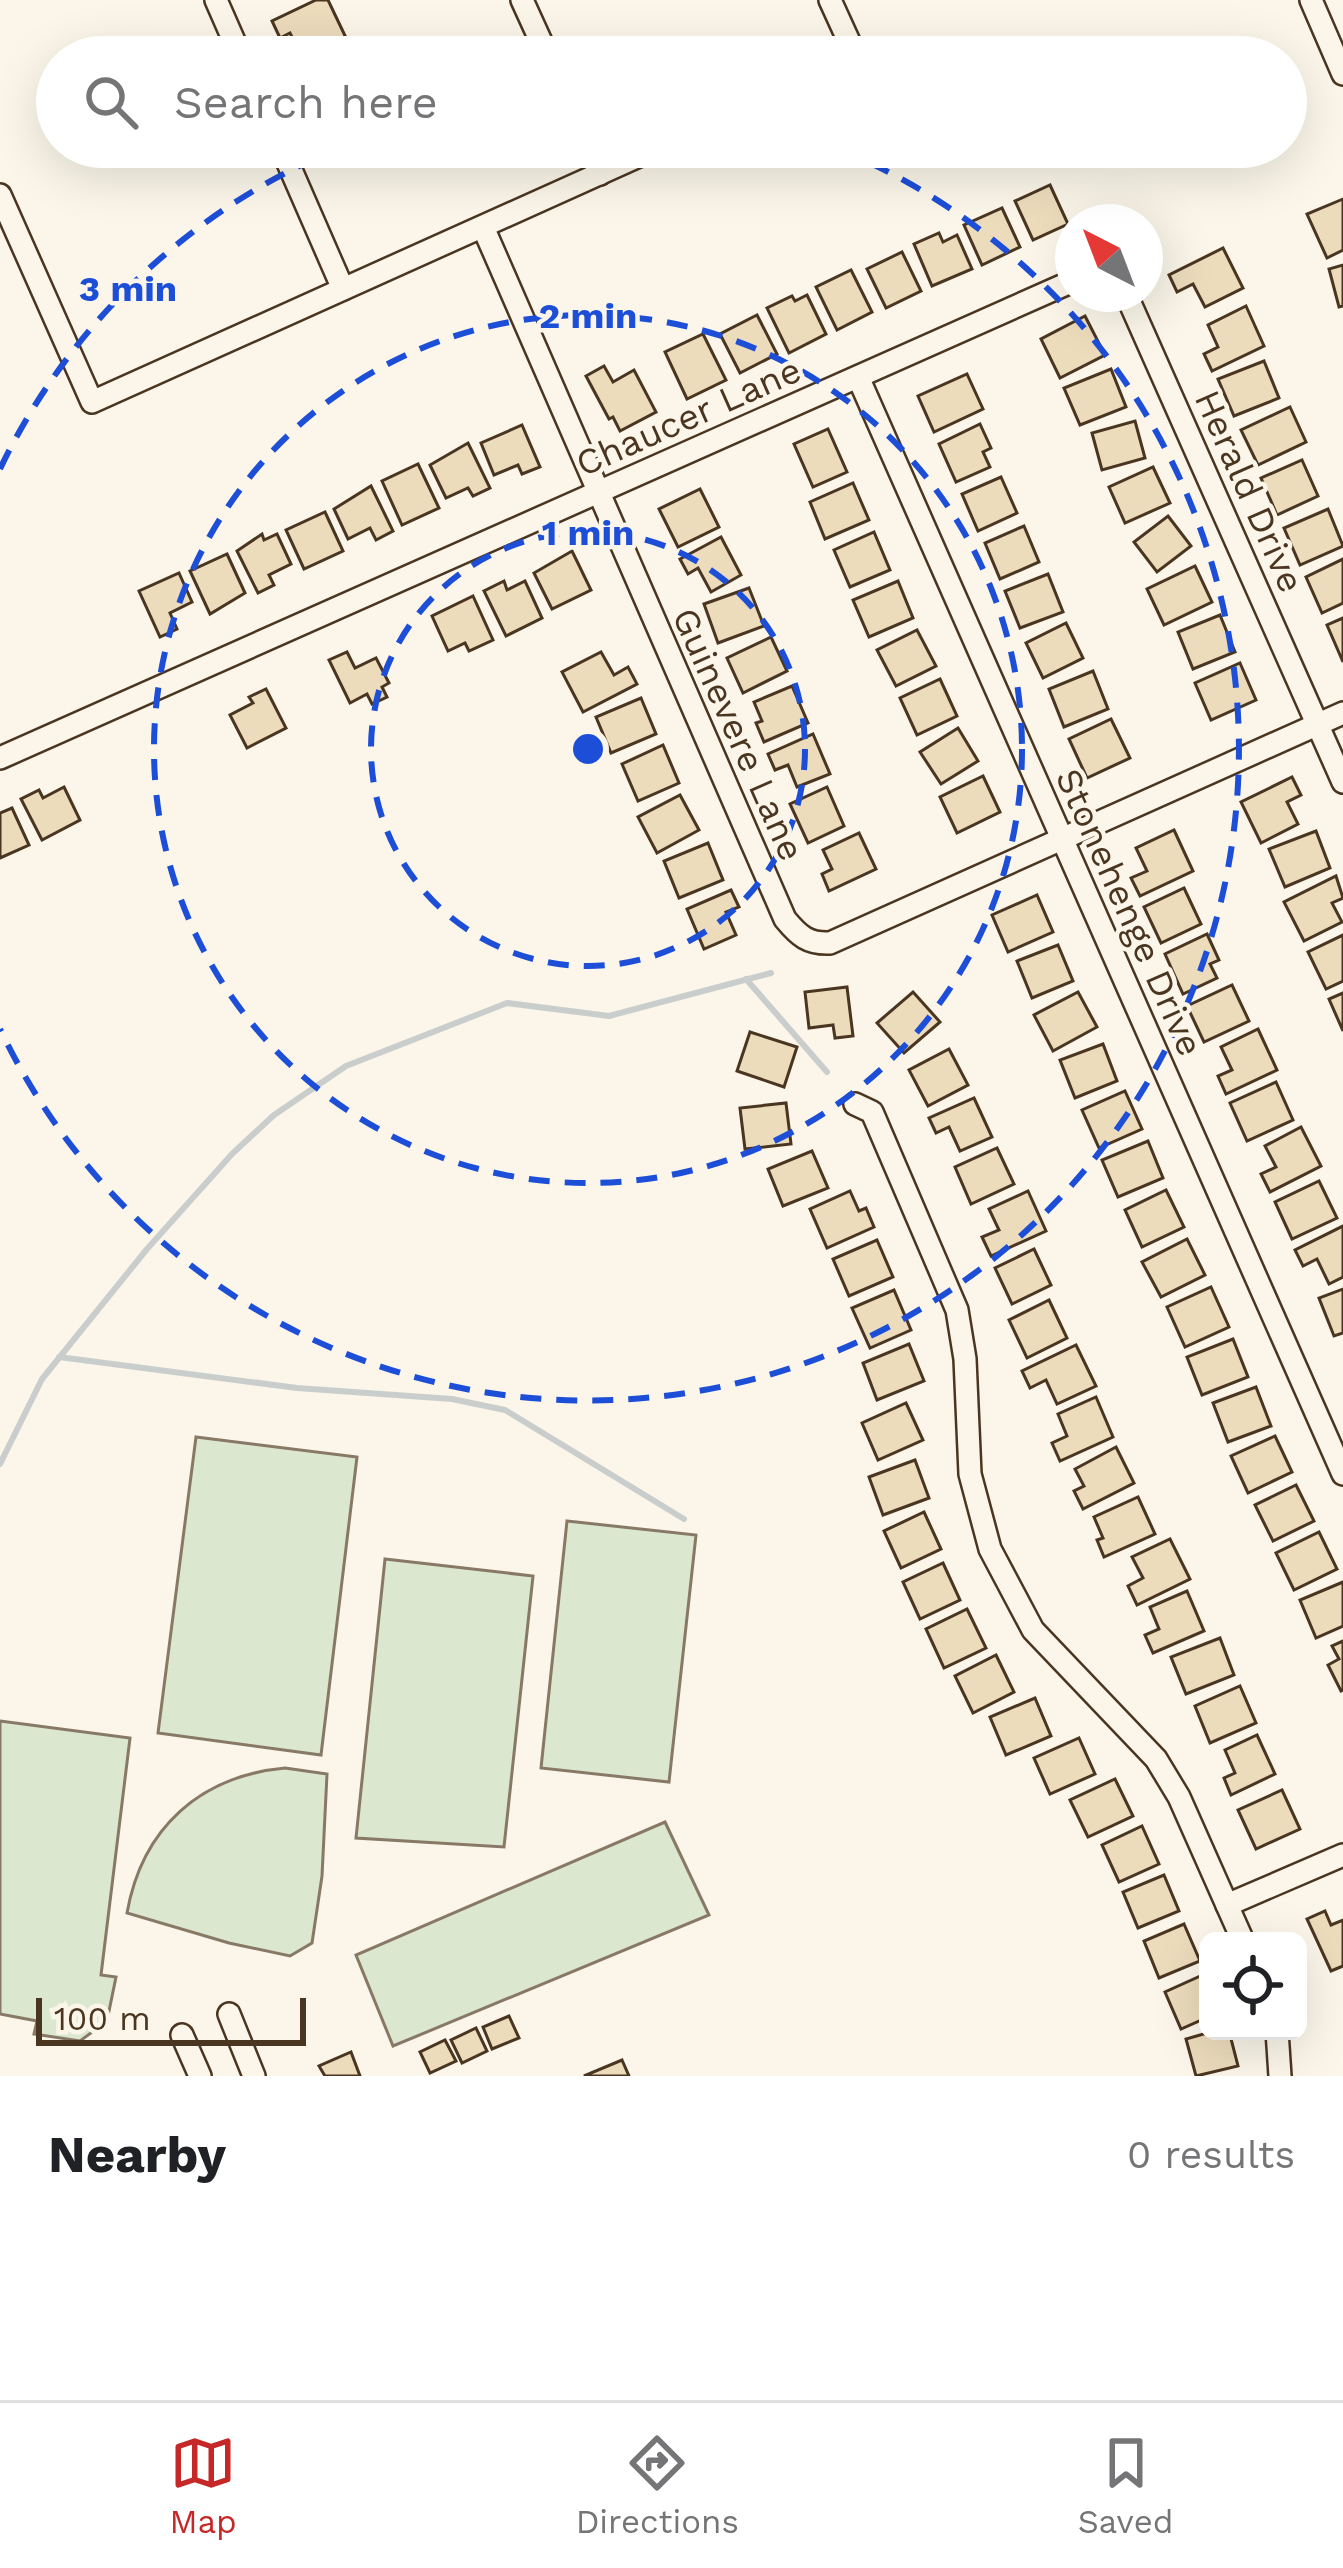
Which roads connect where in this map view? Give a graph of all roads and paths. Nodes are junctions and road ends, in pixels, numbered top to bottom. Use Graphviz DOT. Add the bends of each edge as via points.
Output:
graph roads {
  1 [pos="216,0"];
  2 [pos="522,0"];
  3 [pos="830,0"];
  4 [pos="1311,0"];
  5 [pos="232,36"];
  6 [pos="538,36"];
  7 [pos="846,36"];
  8 [pos="1343,74"];
  9 [pos="289,168"];
  10 [pos="597,168"];
  11 [pos="613,168"];
  12 [pos="600,174"];
  13 [pos="1,199"];
  14 [pos="483,227"];
  15 [pos="343,289"];
  16 [pos="1055,289"];
  17 [pos="1134,312"];
  18 [pos="858,377"];
  19 [pos="596,493"];
  20 [pos="1343,713"];
  21 [pos="1318,725"];
  22 [pos="0,758"];
  23 [pos="1343,782"];
  24 [pos="1061,838"];
  25 [pos="855,1104"];
  26 [pos="1343,1474"];
  27 [pos="1343,1855"];
  28 [pos="1227,1905"];
  29 [pos="1239,1932"];
  30 [pos="229,2014"];
  31 [pos="182,2035"];
  32 [pos="1278,2040"];
  33 [pos="200,2076"];
  34 [pos="254,2076"];
  35 [pos="1280,2076"];
  1 -- 5 [label="street"];
  2 -- 6 [label="street"];
  3 -- 7 [label="street"];
  4 -- 8 [label="street"];
  9 -- 15 [label="street"];
  10 -- 12 [label="street"];
  11 -- 12 [label="street"];
  12 -- 14 [label="street"];
  13 -- 15 [label="street" via="92,401"];
  14 -- 15 [label="street"];
  14 -- 19 [label="street, Guinevere Lane"];
  16 -- 18 [label="street, Chaucer Lane"];
  17 -- 21 [label="street, Herald Drive"];
  18 -- 19 [label="street, Chaucer Lane"];
  18 -- 24 [label="street, Stonehenge Drive"];
  19 -- 22 [label="street, Chaucer Lane"];
  19 -- 24 [label="street, Guinevere Lane" via="798,935 830,943"];
  20 -- 21 [label="street"];
  21 -- 23 [label="street, Herald Drive"];
  21 -- 24 [label="street"];
  24 -- 26 [label="street, Stonehenge Drive"];
  25 -- 28 [label="street" via="872,1112 957,1310 970,1474 998,1565 1033,1630 1156,1759"];
  27 -- 28 [label="street"];
  28 -- 29 [label="street"];
  30 -- 34 [label="street"];
  31 -- 33 [label="street"];
  32 -- 35 [label="street"];
}
